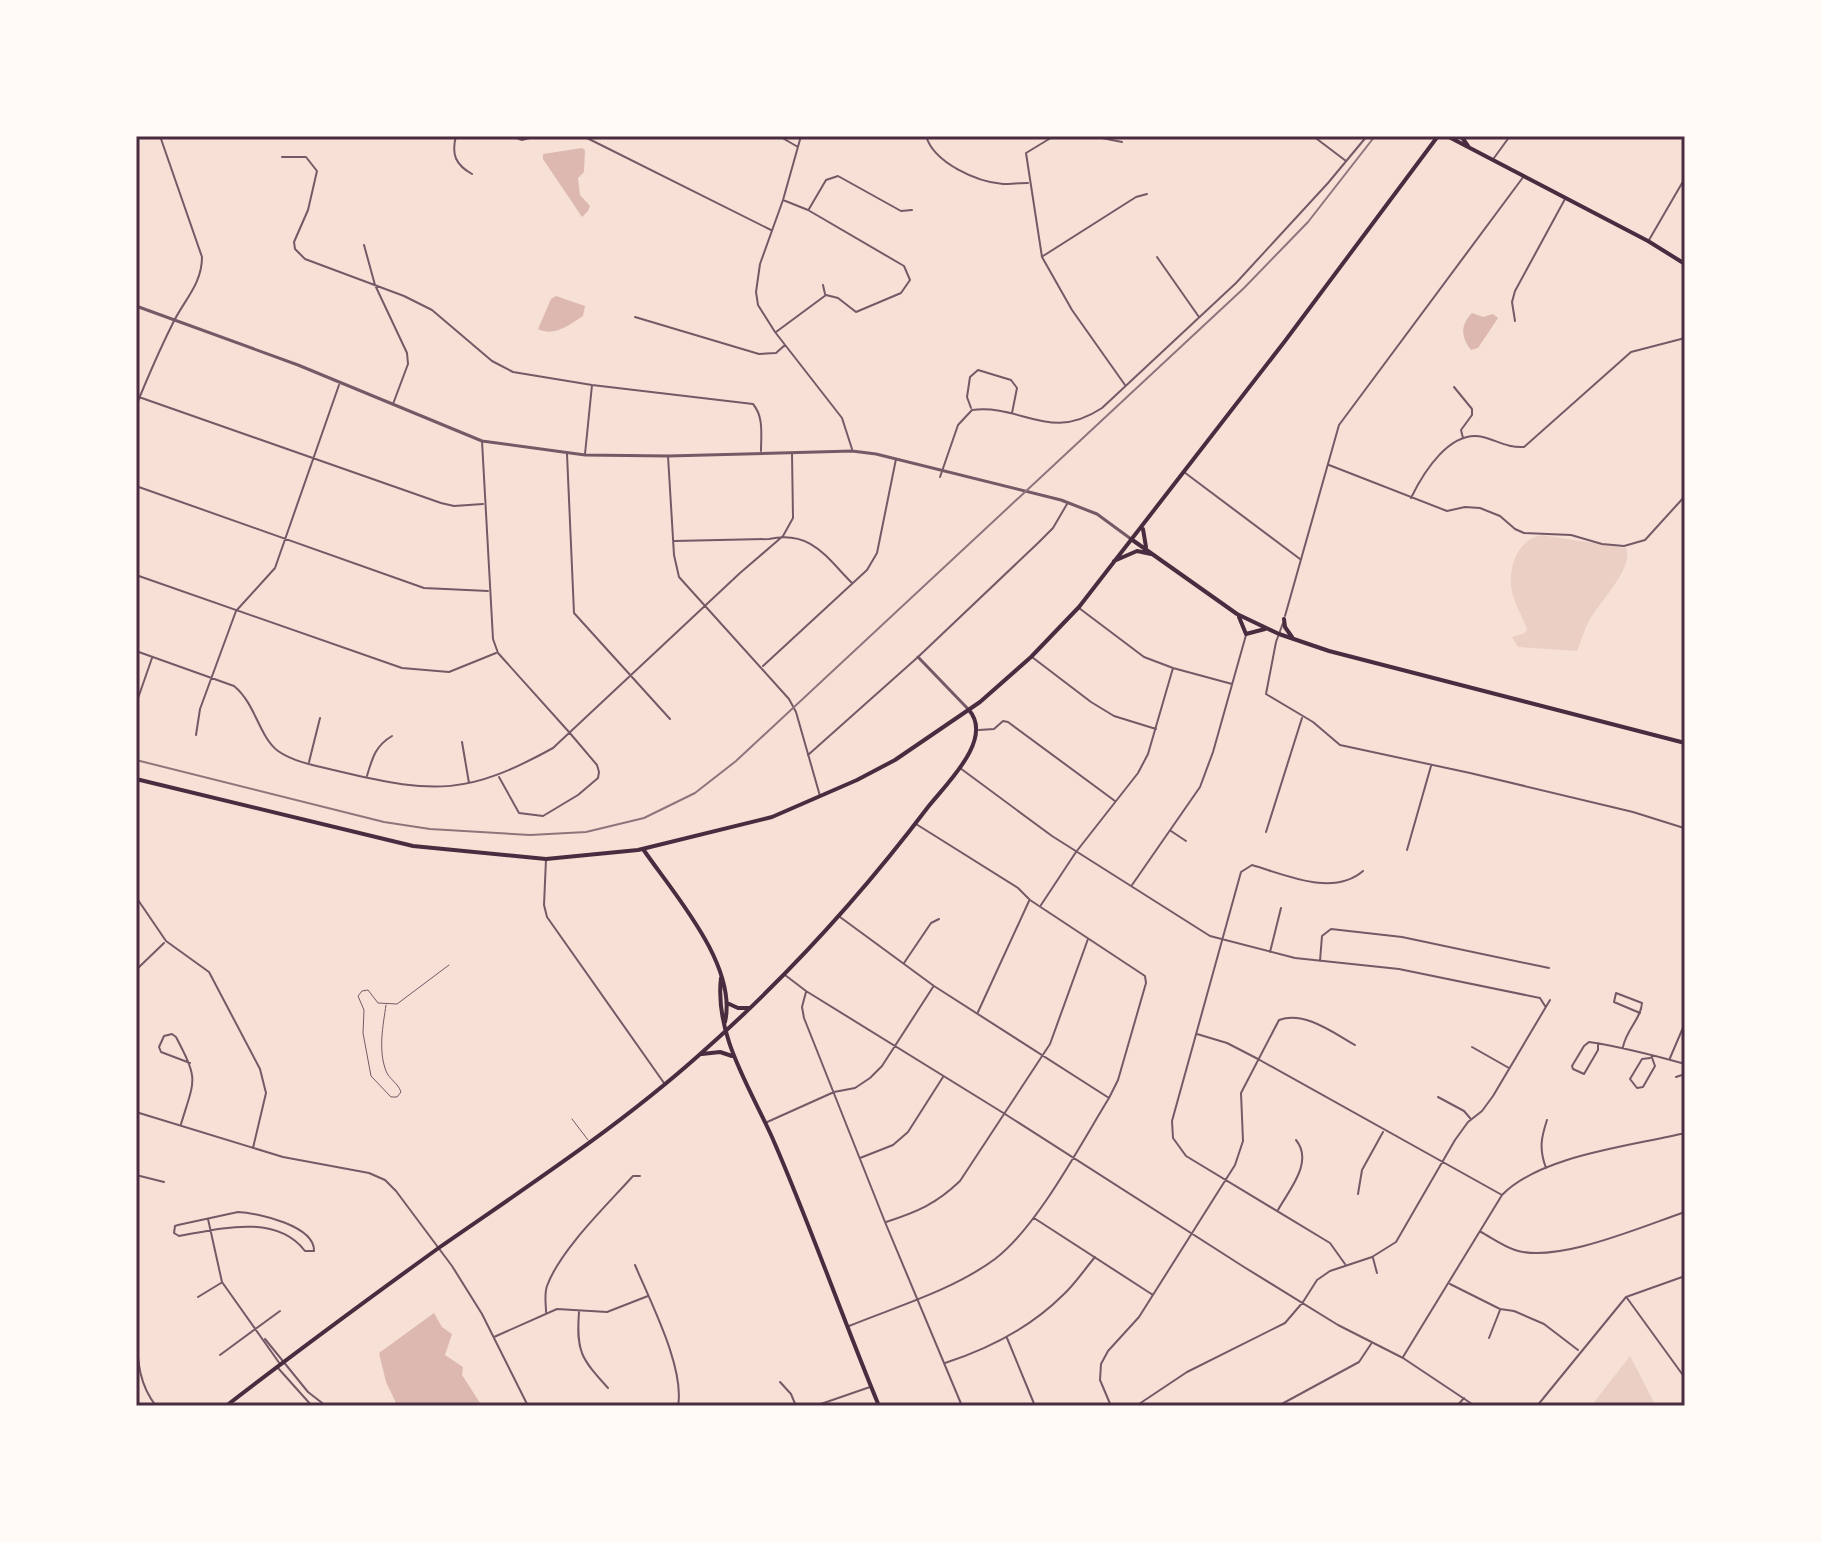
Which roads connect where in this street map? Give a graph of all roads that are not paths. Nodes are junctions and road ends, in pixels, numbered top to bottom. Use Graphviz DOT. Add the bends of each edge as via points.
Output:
graph roads {
  1 [pos="160,136"];
  2 [pos="456,136"];
  3 [pos="511,136"];
  4 [pos="537,136"];
  5 [pos="583,136"];
  6 [pos="779,136"];
  7 [pos="801,136"];
  8 [pos="926,136"];
  9 [pos="1054,136"];
  10 [pos="1092,136"];
  11 [pos="1313,136"];
  12 [pos="1367,136"];
  13 [pos="1438,136"];
  14 [pos="1447,136"];
  15 [pos="1461,136"];
  16 [pos="1510,136"];
  17 [pos="1122,142"];
  18 [pos="1468,146"];
  19 [pos="799,147"];
  20 [pos="282,157"];
  21 [pos="1494,158"];
  22 [pos="1347,162"];
  23 [pos="472,174"];
  24 [pos="1525,175"];
  25 [pos="1685,178"];
  26 [pos="1030,183"];
  27 [pos="1147,194"];
  28 [pos="1566,197"];
  29 [pos="783,200"];
  30 [pos="808,210"];
  31 [pos="912,210"];
  32 [pos="772,231"];
  33 [pos="1648,241"];
  34 [pos="364,245"];
  35 [pos="1042,257"];
  36 [pos="1157,257"];
  37 [pos="1685,264"];
  38 [pos="375,285"];
  39 [pos="823,285"];
  40 [pos="826,295"];
  41 [pos="136,306"];
  42 [pos="635,317"];
  43 [pos="1199,318"];
  44 [pos="174,321"];
  45 [pos="1515,321"];
  46 [pos="775,332"];
  47 [pos="1685,338"];
  48 [pos="785,345"];
  49 [pos="339,383"];
  50 [pos="592,385"];
  51 [pos="1126,386"];
  52 [pos="1454,387"];
  53 [pos="138,397"];
  54 [pos="393,405"];
  55 [pos="136,406"];
  56 [pos="972,410"];
  57 [pos="1012,414"];
  58 [pos="1463,438"];
  59 [pos="482,441"];
  60 [pos="852,451"];
  61 [pos="792,452"];
  62 [pos="567,453"];
  63 [pos="761,453"];
  64 [pos="585,455"];
  65 [pos="668,456"];
  66 [pos="896,458"];
  67 [pos="313,459"];
  68 [pos="1328,464"];
  69 [pos="943,469"];
  70 [pos="1183,472"];
  71 [pos="940,477"];
  72 [pos="136,486"];
  73 [pos="1685,496"];
  74 [pos="1411,499"];
  75 [pos="1067,503"];
  76 [pos="484,504"];
  77 [pos="1144,525"];
  78 [pos="783,536"];
  79 [pos="286,538"];
  80 [pos="1131,539"];
  81 [pos="672,541"];
  82 [pos="1154,554"];
  83 [pos="1300,559"];
  84 [pos="1113,561"];
  85 [pos="136,575"];
  86 [pos="852,583"];
  87 [pos="489,591"];
  88 [pos="705,606"];
  89 [pos="1079,607"];
  90 [pos="236,611"];
  91 [pos="1237,614"];
  92 [pos="1284,619"];
  93 [pos="1267,629"];
  94 [pos="1246,634"];
  95 [pos="1279,634"];
  96 [pos="1294,639"];
  97 [pos="136,651"];
  98 [pos="498,653"];
  99 [pos="153,657"];
  100 [pos="918,657"];
  101 [pos="1031,657"];
  102 [pos="762,667"];
  103 [pos="1173,668"];
  104 [pos="630,676"];
  105 [pos="212,678"];
  106 [pos="1232,684"];
  107 [pos="136,704"];
  108 [pos="969,710"];
  109 [pos="1302,717"];
  110 [pos="320,718"];
  111 [pos="670,719"];
  112 [pos="1156,729"];
  113 [pos="977,730"];
  114 [pos="569,732"];
  115 [pos="196,735"];
  116 [pos="392,736"];
  117 [pos="462,742"];
  118 [pos="1685,743"];
  119 [pos="808,755"];
  120 [pos="309,764"];
  121 [pos="1432,765"];
  122 [pos="959,767"];
  123 [pos="499,776"];
  124 [pos="367,778"];
  125 [pos="136,779"];
  126 [pos="470,784"];
  127 [pos="821,798"];
  128 [pos="1116,802"];
  129 [pos="916,823"];
  130 [pos="1684,828"];
  131 [pos="1170,831"];
  132 [pos="1266,832"];
  133 [pos="1186,841"];
  134 [pos="643,849"];
  135 [pos="1407,850"];
  136 [pos="1076,852"];
  137 [pos="546,859"];
  138 [pos="1363,871"];
  139 [pos="1131,886"];
  140 [pos="136,897"];
  141 [pos="1030,900"];
  142 [pos="1040,907"];
  143 [pos="1281,908"];
  144 [pos="839,916"];
  145 [pos="939,919"];
  146 [pos="1088,938"];
  147 [pos="1221,940"];
  148 [pos="166,941"];
  149 [pos="1270,954"];
  150 [pos="1320,962"];
  151 [pos="904,964"];
  152 [pos="449,965"];
  153 [pos="1549,968"];
  154 [pos="136,970"];
  155 [pos="785,974"];
  156 [pos="721,978"];
  157 [pos="934,986"];
  158 [pos="806,991"];
  159 [pos="1550,1000"];
  160 [pos="726,1001"];
  161 [pos="386,1005"];
  162 [pos="1545,1006"];
  163 [pos="752,1007"];
  164 [pos="978,1013"];
  165 [pos="1640,1013"];
  166 [pos="725,1022"];
  167 [pos="1685,1023"];
  168 [pos="727,1028"];
  169 [pos="1196,1034"];
  170 [pos="1680,1035"];
  171 [pos="1685,1037"];
  172 [pos="1598,1043"];
  173 [pos="1355,1045"];
  174 [pos="894,1046"];
  175 [pos="1472,1047"];
  176 [pos="1623,1047"];
  177 [pos="700,1055"];
  178 [pos="733,1056"];
  179 [pos="1044,1056"];
  180 [pos="1651,1056"];
  181 [pos="1258,1059"];
  182 [pos="1669,1059"];
  183 [pos="190,1063"];
  184 [pos="1685,1064"];
  185 [pos="1510,1069"];
  186 [pos="1685,1074"];
  187 [pos="944,1076"];
  188 [pos="1676,1077"];
  189 [pos="665,1084"];
  190 [pos="834,1092"];
  191 [pos="1438,1097"];
  192 [pos="1109,1098"];
  193 [pos="136,1112"];
  194 [pos="1005,1114"];
  195 [pos="572,1119"];
  196 [pos="1471,1119"];
  197 [pos="1547,1120"];
  198 [pos="765,1123"];
  199 [pos="181,1126"];
  200 [pos="1383,1131"];
  201 [pos="1685,1133"];
  202 [pos="1296,1140"];
  203 [pos="589,1142"];
  204 [pos="253,1148"];
  205 [pos="860,1158"];
  206 [pos="1072,1158"];
  207 [pos="1443,1163"];
  208 [pos="1547,1169"];
  209 [pos="136,1175"];
  210 [pos="640,1176"];
  211 [pos="1226,1180"];
  212 [pos="164,1182"];
  213 [pos="1358,1194"];
  214 [pos="1502,1195"];
  215 [pos="1277,1211"];
  216 [pos="1685,1212"];
  217 [pos="1033,1217"];
  218 [pos="269,1218"];
  219 [pos="208,1219"];
  220 [pos="885,1222"];
  221 [pos="299,1229"];
  222 [pos="210,1230"];
  223 [pos="266,1230"];
  224 [pos="1481,1232"];
  225 [pos="1192,1234"];
  226 [pos="294,1239"];
  227 [pos="439,1248"];
  228 [pos="1095,1257"];
  229 [pos="1372,1257"];
  230 [pos="1345,1264"];
  231 [pos="635,1265"];
  232 [pos="1377,1273"];
  233 [pos="1685,1276"];
  234 [pos="222,1282"];
  235 [pos="1449,1283"];
  236 [pos="1153,1295"];
  237 [pos="648,1296"];
  238 [pos="198,1297"];
  239 [pos="1626,1297"];
  240 [pos="916,1299"];
  241 [pos="1303,1302"];
  242 [pos="1500,1309"];
  243 [pos="280,1311"];
  244 [pos="546,1312"];
  245 [pos="579,1312"];
  246 [pos="849,1326"];
  247 [pos="256,1328"];
  248 [pos="136,1331"];
  249 [pos="1007,1337"];
  250 [pos="494,1338"];
  251 [pos="1489,1338"];
  252 [pos="1371,1343"];
  253 [pos="1580,1351"];
  254 [pos="220,1355"];
  255 [pos="1403,1358"];
  256 [pos="945,1363"];
  257 [pos="281,1364"];
  258 [pos="1685,1378"];
  259 [pos="780,1382"];
  260 [pos="871,1387"];
  261 [pos="608,1388"];
  262 [pos="1464,1397"];
  263 [pos="156,1406"];
  264 [pos="226,1406"];
  265 [pos="312,1406"];
  266 [pos="326,1406"];
  267 [pos="528,1406"];
  268 [pos="678,1406"];
  269 [pos="796,1406"];
  270 [pos="815,1406"];
  271 [pos="879,1406"];
  272 [pos="962,1406"];
  273 [pos="1035,1406"];
  274 [pos="1111,1406"];
  275 [pos="1136,1406"];
  276 [pos="1278,1406"];
  277 [pos="1457,1406"];
  278 [pos="1475,1406"];
  279 [pos="1537,1406"];
  1 -- 44 [label="street" via="202,257 192,293"];
  2 -- 23 [label="street" via="456,161"];
  3 -- 4 [label="street"];
  5 -- 32 [label="street"];
  6 -- 19 [label="street"];
  7 -- 19 [label="street"];
  8 -- 26 [label="street" via="961,171 1001,184"];
  9 -- 26 [label="street" via="1026,153"];
  10 -- 17 [label="street"];
  11 -- 22 [label="street"];
  12 -- 22 [label="street"];
  13 -- 70 [label="main road"];
  14 -- 18 [label="main road"];
  15 -- 18 [label="main road"];
  16 -- 21 [label="street"];
  18 -- 21 [label="main road"];
  19 -- 29 [label="street"];
  20 -- 38 [label="street" via="306,157 317,171 294,242 299,254"];
  21 -- 24 [label="main road"];
  22 -- 43 [label="street"];
  24 -- 28 [label="main road"];
  24 -- 68 [label="street" via="1339,425"];
  25 -- 33 [label="street"];
  26 -- 35 [label="street"];
  27 -- 35 [label="street"];
  28 -- 33 [label="main road"];
  28 -- 45 [label="street" via="1515,291"];
  29 -- 30 [label="street"];
  29 -- 32 [label="street"];
  30 -- 31 [label="street" via="826,180 838,176 901,211"];
  30 -- 40 [label="street" via="904,266 910,280 901,293 856,312"];
  32 -- 46 [label="street" via="756,292"];
  33 -- 37 [label="main road"];
  34 -- 38 [label="street"];
  35 -- 51 [label="street"];
  36 -- 43 [label="street"];
  38 -- 50 [label="street" via="432,310 501,367"];
  38 -- 54 [label="street" via="407,353"];
  39 -- 40 [label="street"];
  40 -- 46 [label="street"];
  41 -- 44 [label="street"];
  42 -- 48 [label="street" via="759,354 776,353"];
  43 -- 51 [label="street"];
  44 -- 49 [label="street"];
  44 -- 53 [label="street"];
  46 -- 48 [label="street"];
  47 -- 58 [label="street" via="1631,352 1524,447 1481,436"];
  48 -- 60 [label="street" via="842,418"];
  49 -- 54 [label="street"];
  49 -- 67 [label="street"];
  50 -- 63 [label="street" via="753,404 761,422"];
  50 -- 64 [label="street"];
  51 -- 57 [label="street" via="1102,408 1077,420 1047,423"];
  52 -- 58 [label="street" via="1472,409 1461,430"];
  53 -- 55 [label="street"];
  53 -- 67 [label="street"];
  54 -- 59 [label="street"];
  56 -- 57 [label="street"];
  56 -- 57 [label="street" via="968,387 978,370 1011,380 1017,388"];
  56 -- 69 [label="street" via="958,425"];
  58 -- 74 [label="street" via="1435,461"];
  59 -- 62 [label="street"];
  59 -- 76 [label="street"];
  60 -- 61 [label="street"];
  60 -- 66 [label="street"];
  61 -- 63 [label="street"];
  61 -- 78 [label="street" via="793,510"];
  62 -- 64 [label="street"];
  62 -- 104 [label="street" via="574,613"];
  63 -- 65 [label="street"];
  64 -- 65 [label="street"];
  65 -- 81 [label="street"];
  66 -- 69 [label="street"];
  66 -- 86 [label="street" via="877,553"];
  67 -- 76 [label="street" via="441,503"];
  67 -- 79 [label="street"];
  68 -- 74 [label="street"];
  68 -- 83 [label="street"];
  69 -- 71 [label="street"];
  69 -- 75 [label="street"];
  70 -- 77 [label="main road"];
  70 -- 83 [label="street"];
  72 -- 79 [label="street"];
  73 -- 74 [label="street" via="1645,540 1624,546 1571,535 1524,533 1489,511 1465,507 1450,512"];
  75 -- 80 [label="street" via="1107,520"];
  75 -- 100 [label="street" via="1053,528"];
  76 -- 87 [label="street"];
  77 -- 80 [label="main road"];
  77 -- 82 [label="main road" via="1145,546"];
  78 -- 81 [label="street"];
  78 -- 86 [label="street" via="807,539"];
  78 -- 88 [label="street"];
  79 -- 87 [label="street" via="424,588"];
  79 -- 90 [label="street" via="275,568"];
  80 -- 82 [label="main road"];
  80 -- 84 [label="main road"];
  81 -- 88 [label="street" via="679,577"];
  82 -- 84 [label="main road" via="1137,551"];
  82 -- 91 [label="main road"];
  83 -- 92 [label="street"];
  84 -- 89 [label="main road"];
  85 -- 90 [label="street"];
  86 -- 102 [label="street"];
  87 -- 98 [label="street"];
  88 -- 102 [label="street"];
  88 -- 104 [label="street"];
  89 -- 101 [label="main road"];
  89 -- 103 [label="street" via="1144,657"];
  90 -- 98 [label="street" via="420,671 449,672"];
  90 -- 105 [label="street"];
  91 -- 93 [label="main road"];
  91 -- 94 [label="main road"];
  92 -- 95 [label="street"];
  92 -- 96 [label="main road"];
  93 -- 94 [label="main road"];
  93 -- 95 [label="main road"];
  94 -- 106 [label="street"];
  95 -- 96 [label="main road"];
  95 -- 109 [label="street" via="1266,694"];
  96 -- 118 [label="main road"];
  97 -- 99 [label="street"];
  98 -- 114 [label="street"];
  99 -- 105 [label="street"];
  99 -- 107 [label="street"];
  100 -- 108 [label="street"];
  100 -- 119 [label="street"];
  101 -- 108 [label="main road"];
  101 -- 112 [label="street" via="1114,716"];
  102 -- 119 [label="street" via="792,702"];
  103 -- 106 [label="street"];
  103 -- 112 [label="street"];
  104 -- 111 [label="street"];
  104 -- 114 [label="street"];
  105 -- 115 [label="street"];
  105 -- 120 [label="street" via="245,695 274,748"];
  106 -- 131 [label="street" via="1200,787"];
  108 -- 113 [label="main road"];
  108 -- 127 [label="main road" via="895,760"];
  109 -- 121 [label="street" via="1340,745"];
  109 -- 132 [label="street"];
  110 -- 120 [label="street"];
  112 -- 128 [label="street" via="1138,773"];
  113 -- 122 [label="main road" via="974,746"];
  113 -- 128 [label="street" via="1008,722"];
  114 -- 123 [label="street" via="553,748"];
  114 -- 123 [label="street" via="599,772 592,784 561,806 543,816 519,813"];
  116 -- 124 [label="street" via="375,751"];
  117 -- 126 [label="street"];
  119 -- 127 [label="street"];
  120 -- 124 [label="street"];
  121 -- 130 [label="street"];
  121 -- 135 [label="street"];
  122 -- 129 [label="main road"];
  122 -- 136 [label="street"];
  123 -- 126 [label="street"];
  124 -- 126 [label="street" via="430,788"];
  125 -- 137 [label="main road" via="413,846"];
  127 -- 134 [label="main road" via="772,817"];
  128 -- 136 [label="street"];
  129 -- 141 [label="street"];
  129 -- 144 [label="main road"];
  131 -- 133 [label="street"];
  131 -- 139 [label="street"];
  134 -- 137 [label="main road"];
  134 -- 156 [label="main road" via="699,931"];
  136 -- 139 [label="street"];
  136 -- 142 [label="street"];
  137 -- 189 [label="street" via="547,917"];
  138 -- 147 [label="street" via="1327,884 1247,867 1238,879"];
  139 -- 147 [label="street"];
  140 -- 148 [label="street"];
  141 -- 142 [label="street"];
  141 -- 164 [label="street"];
  142 -- 146 [label="street"];
  143 -- 149 [label="street"];
  144 -- 151 [label="street"];
  144 -- 155 [label="main road"];
  145 -- 151 [label="street"];
  146 -- 179 [label="street"];
  146 -- 192 [label="street" via="1145,976 1146,983"];
  147 -- 149 [label="street"];
  147 -- 169 [label="street"];
  148 -- 154 [label="street"];
  148 -- 204 [label="street" via="209,972 260,1069 266,1093"];
  149 -- 150 [label="street"];
  150 -- 153 [label="street" via="1322,936 1331,929 1414,939"];
  150 -- 162 [label="street" via="1424,974 1540,998"];
  151 -- 157 [label="street"];
  152 -- 161 [label="lane" via="397,1004"];
  155 -- 158 [label="street"];
  155 -- 163 [label="main road"];
  156 -- 160 [label="main road"];
  156 -- 166 [label="main road"];
  157 -- 164 [label="street"];
  157 -- 174 [label="street"];
  158 -- 174 [label="street"];
  158 -- 190 [label="street" via="804,1018"];
  159 -- 162 [label="street"];
  160 -- 163 [label="main road" via="733,1007"];
  160 -- 166 [label="main road"];
  161 -- 161 [label="lane" via="368,990 358,996 371,1076 397,1097 400,1087 386,1073 381,1045"];
  162 -- 185 [label="street"];
  163 -- 168 [label="main road"];
  164 -- 179 [label="street"];
  165 -- 165 [label="street" via="1614,1002 1616,993 1642,1003"];
  165 -- 176 [label="street"];
  166 -- 168 [label="main road"];
  167 -- 170 [label="street"];
  168 -- 177 [label="main road"];
  168 -- 178 [label="main road"];
  169 -- 181 [label="street"];
  169 -- 211 [label="street" via="1172,1132 1186,1156"];
  170 -- 171 [label="street"];
  170 -- 182 [label="street"];
  172 -- 172 [label="street" via="1587,1043 1572,1066 1580,1074"];
  172 -- 176 [label="street"];
  173 -- 181 [label="street" via="1291,1016 1279,1020"];
  174 -- 187 [label="street"];
  174 -- 190 [label="street" via="870,1078"];
  175 -- 185 [label="street"];
  176 -- 180 [label="street"];
  177 -- 178 [label="main road"];
  177 -- 189 [label="main road"];
  178 -- 198 [label="main road"];
  179 -- 192 [label="street"];
  179 -- 194 [label="street"];
  180 -- 180 [label="street" via="1655,1066 1643,1087 1637,1088 1630,1079 1642,1059"];
  180 -- 182 [label="street"];
  181 -- 200 [label="street"];
  181 -- 211 [label="street" via="1241,1093 1242,1149"];
  182 -- 184 [label="street"];
  183 -- 183 [label="street" via="161,1052 164,1036 176,1037"];
  183 -- 199 [label="street" via="194,1080"];
  185 -- 196 [label="street"];
  186 -- 188 [label="street"];
  187 -- 194 [label="street"];
  187 -- 205 [label="street" via="908,1132 893,1145"];
  189 -- 203 [label="main road"];
  190 -- 198 [label="street"];
  190 -- 205 [label="street"];
  191 -- 196 [label="street"];
  192 -- 206 [label="street"];
  193 -- 199 [label="street"];
  194 -- 206 [label="street"];
  194 -- 220 [label="street" via="952,1189 922,1210"];
  195 -- 203 [label="lane"];
  196 -- 207 [label="street"];
  197 -- 208 [label="street" via="1540,1152"];
  198 -- 246 [label="main road"];
  199 -- 204 [label="street"];
  200 -- 207 [label="street"];
  200 -- 213 [label="street" via="1362,1170"];
  201 -- 208 [label="street" via="1596,1151"];
  202 -- 215 [label="street" via="1302,1147 1302,1164"];
  203 -- 227 [label="main road"];
  204 -- 227 [label="street" via="385,1180"];
  205 -- 220 [label="street"];
  206 -- 217 [label="street"];
  206 -- 225 [label="street"];
  207 -- 214 [label="street"];
  207 -- 229 [label="street" via="1396,1242"];
  208 -- 214 [label="street" via="1523,1178"];
  209 -- 212 [label="street"];
  210 -- 244 [label="street" via="633,1176 567,1252 547,1286"];
  211 -- 215 [label="street"];
  211 -- 225 [label="street"];
  214 -- 224 [label="street"];
  215 -- 230 [label="street" via="1330,1243"];
  216 -- 224 [label="street" via="1555,1252 1515,1250"];
  217 -- 228 [label="street"];
  217 -- 240 [label="street" via="997,1257"];
  218 -- 219 [label="street" via="238,1212"];
  218 -- 221 [label="street"];
  218 -- 223 [label="street"];
  219 -- 222 [label="street"];
  219 -- 222 [label="street" via="173,1230 179,1236"];
  220 -- 240 [label="street"];
  221 -- 226 [label="street"];
  221 -- 226 [label="street" via="315,1245 314,1251 305,1251"];
  222 -- 223 [label="street" via="239,1225"];
  222 -- 234 [label="street"];
  223 -- 226 [label="street"];
  224 -- 235 [label="street"];
  225 -- 236 [label="street"];
  225 -- 241 [label="street"];
  227 -- 250 [label="street"];
  227 -- 257 [label="main road"];
  228 -- 236 [label="street"];
  228 -- 249 [label="street" via="1064,1295"];
  229 -- 230 [label="street"];
  229 -- 232 [label="street"];
  230 -- 241 [label="street" via="1317,1280"];
  231 -- 237 [label="street"];
  233 -- 239 [label="street"];
  234 -- 238 [label="street"];
  234 -- 247 [label="street"];
  235 -- 242 [label="street"];
  235 -- 255 [label="street"];
  236 -- 274 [label="street" via="1101,1364 1100,1380"];
  237 -- 245 [label="street" via="607,1312"];
  237 -- 268 [label="street" via="673,1357"];
  239 -- 253 [label="street"];
  239 -- 258 [label="street"];
  240 -- 246 [label="street"];
  240 -- 256 [label="street"];
  241 -- 252 [label="street"];
  241 -- 275 [label="street" via="1285,1323 1199,1366"];
  242 -- 251 [label="street"];
  242 -- 253 [label="street" via="1544,1324"];
  243 -- 247 [label="street"];
  244 -- 245 [label="street"];
  244 -- 250 [label="street"];
  245 -- 261 [label="street" via="577,1343"];
  246 -- 260 [label="main road"];
  247 -- 254 [label="street"];
  247 -- 257 [label="street"];
  248 -- 263 [label="street" via="142,1383"];
  249 -- 256 [label="street"];
  249 -- 273 [label="street"];
  250 -- 267 [label="street"];
  252 -- 255 [label="street"];
  252 -- 276 [label="street" via="1359,1362"];
  253 -- 279 [label="street"];
  255 -- 262 [label="street"];
  256 -- 272 [label="street"];
  257 -- 264 [label="main road"];
  257 -- 265 [label="street"];
  257 -- 266 [label="street"];
  259 -- 269 [label="street"];
  260 -- 270 [label="street"];
  260 -- 271 [label="main road"];
  262 -- 277 [label="street"];
  262 -- 278 [label="street"];
}
